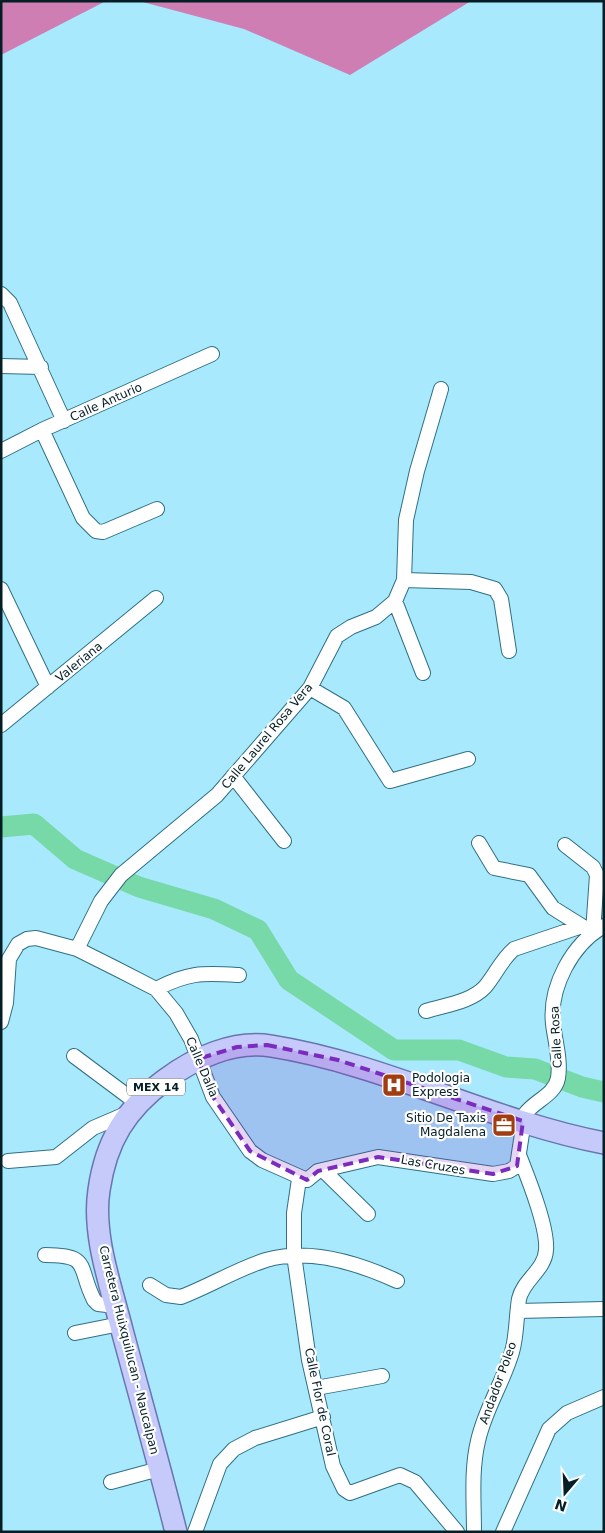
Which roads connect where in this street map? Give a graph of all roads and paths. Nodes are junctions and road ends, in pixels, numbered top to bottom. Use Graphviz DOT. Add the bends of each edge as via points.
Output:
graph roads {
  1 [pos="1,294"];
  2 [pos="212,354"];
  3 [pos="1,366"];
  4 [pos="41,367"];
  5 [pos="441,389"];
  6 [pos="64,421"];
  7 [pos="42,430"];
  8 [pos="1,451"];
  9 [pos="157,509"];
  10 [pos="404,580"];
  11 [pos="1,589"];
  12 [pos="156,598"];
  13 [pos="395,601"];
  14 [pos="508,651"];
  15 [pos="423,673"];
  16 [pos="48,687"];
  17 [pos="310,688"];
  18 [pos="1,725"];
  19 [pos="468,759"];
  20 [pos="234,776"];
  21 [pos="284,841"];
  22 [pos="479,843"];
  23 [pos="566,844"];
  24 [pos="593,928"];
  25 [pos="77,949"];
  26 [pos="239,975"];
  27 [pos="156,989"];
  28 [pos="4,993"];
  29 [pos="426,1011"];
  30 [pos="1,1022"];
  31 [pos="74,1056"];
  32 [pos="198,1059"];
  33 [pos="132,1108"];
  34 [pos="523,1121"];
  35 [pos="604,1143"];
  36 [pos="519,1155"];
  37 [pos="8,1161"];
  38 [pos="324,1170"];
  39 [pos="307,1180"];
  40 [pos="368,1214"];
  41 [pos="46,1255"];
  42 [pos="294,1255"];
  43 [pos="397,1281"];
  44 [pos="150,1285"];
  45 [pos="604,1309"];
  46 [pos="518,1311"];
  47 [pos="118,1315"];
  48 [pos="75,1333"];
  49 [pos="382,1376"];
  50 [pos="316,1388"];
  51 [pos="604,1397"];
  52 [pos="323,1418"];
  53 [pos="159,1470"];
  54 [pos="111,1482"];
  55 [pos="176,1532"];
  56 [pos="194,1532"];
  57 [pos="457,1532"];
  58 [pos="474,1532"];
  59 [pos="503,1532"];
  1 -- 4 [label="street" via="10,302"];
  2 -- 6 [label="street, Calle Anturio"];
  3 -- 4 [label="street"];
  4 -- 6 [label="street"];
  5 -- 10 [label="street, Calle Laurel Rosa Vera" via="406,520"];
  6 -- 7 [label="street, Calle Anturio"];
  7 -- 8 [label="street, Calle Anturio"];
  7 -- 9 [label="street" via="84,518 96,531 103,532"];
  10 -- 13 [label="street, Calle Laurel Rosa Vera"];
  10 -- 14 [label="street" via="471,582 495,589 501,599"];
  11 -- 16 [label="street"];
  12 -- 16 [label="street, Valeriana"];
  13 -- 15 [label="street"];
  13 -- 17 [label="street, Calle Laurel Rosa Vera" via="376,617 337,636"];
  16 -- 18 [label="street, Valeriana"];
  17 -- 19 [label="street" via="344,708 390,782"];
  17 -- 20 [label="street, Calle Laurel Rosa Vera"];
  20 -- 21 [label="street"];
  20 -- 25 [label="street, Calle Laurel Rosa Vera" via="202,810 121,876 101,901"];
  22 -- 24 [label="street" via="494,868 530,875 553,908"];
  23 -- 24 [label="street" via="598,875"];
  24 -- 29 [label="street" via="514,949 474,996"];
  24 -- 34 [label="street, Calle Rosa" via="561,977 555,999 553,1022 558,1072 548,1093 526,1111"];
  25 -- 27 [label="street, Calle Dalia"];
  25 -- 28 [label="street, Calle Dalia" via="36,938 18,944 9,960"];
  26 -- 27 [label="street" via="188,975"];
  27 -- 32 [label="street, Calle Dalia" via="181,1022"];
  28 -- 30 [label="street"];
  31 -- 33 [label="street"];
  32 -- 33 [label="main road, Carretera Huixquilucan - Naucalpan / MEX 14" via="180,1068"];
  32 -- 34 [label="main road, Carretera Huixquilucan - Naucalpan / MEX 14" via="254,1045 290,1049 338,1060"];
  32 -- 39 [label="street, Calle Dalia" via="213,1097 250,1151 262,1160"];
  33 -- 37 [label="street" via="92,1128 56,1157"];
  33 -- 47 [label="main road, Carretera Huixquilucan - Naucalpan / MEX 14" via="108,1154 98,1192 101,1239"];
  34 -- 35 [label="main road, Carretera Huixquilucan - Naucalpan / MEX 14"];
  34 -- 36 [label="street"];
  36 -- 38 [label="street, Las Cruzes" via="517,1166 493,1174 378,1157"];
  36 -- 46 [label="street, Andador Poleo" via="533,1192 546,1252 541,1266 520,1298"];
  38 -- 39 [label="street, Las Cruzes" via="312,1174"];
  38 -- 40 [label="street"];
  39 -- 42 [label="street, Calle Flor de Coral" via="299,1179 294,1213"];
  41 -- 47 [label="street" via="68,1255 76,1259 82,1266 94,1300"];
  42 -- 43 [label="street" via="362,1266"];
  42 -- 44 [label="street" via="266,1260 181,1297 166,1295"];
  42 -- 50 [label="street, Calle Flor de Coral"];
  45 -- 46 [label="street"];
  46 -- 58 [label="street, Andador Poleo" via="512,1352 487,1408 478,1442 474,1475"];
  47 -- 48 [label="street"];
  47 -- 53 [label="main road, Carretera Huixquilucan - Naucalpan / MEX 14"];
  49 -- 50 [label="street"];
  50 -- 52 [label="street, Calle Flor de Coral"];
  51 -- 59 [label="street" via="567,1413 549,1429"];
  52 -- 56 [label="street" via="255,1438 234,1449 220,1464"];
  52 -- 57 [label="street, Calle Flor de Coral" via="333,1466 344,1490 357,1492 400,1475 407,1477"];
  53 -- 54 [label="street"];
  53 -- 55 [label="main road, Carretera Huixquilucan - Naucalpan / MEX 14"];
}
